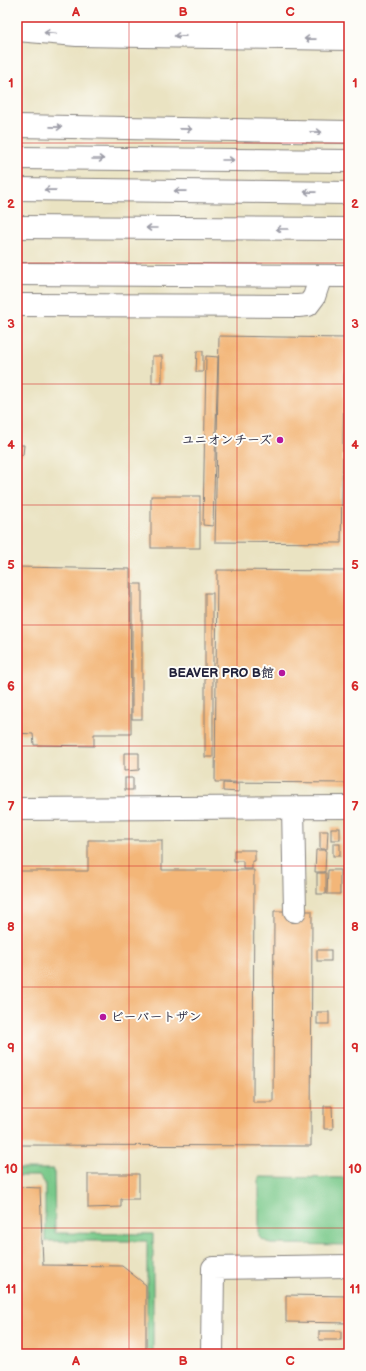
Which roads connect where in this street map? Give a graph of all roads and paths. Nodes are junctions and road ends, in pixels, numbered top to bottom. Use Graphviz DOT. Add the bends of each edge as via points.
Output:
graph roads {
  1 [pos="17,17"];
  2 [pos="349,19"];
  3 [pos="17,30"];
  4 [pos="349,39"];
  5 [pos="17,126"];
  6 [pos="349,132"];
  7 [pos="17,158"];
  8 [pos="349,161"];
  9 [pos="17,189"];
  10 [pos="349,193"];
  11 [pos="17,227"];
  12 [pos="349,229"];
  13 [pos="17,274"];
  14 [pos="321,276"];
  15 [pos="349,276"];
  16 [pos="17,305"];
  17 [pos="349,807"];
  18 [pos="293,808"];
  19 [pos="17,809"];
  20 [pos="295,911"];
  21 [pos="349,1266"];
  22 [pos="212,1354"];
  1 -- 2 [label="main road"];
  4 -- 3 [label="main road, one-way" via="77,34"];
  5 -- 6 [label="main road, one-way"];
  7 -- 8 [label="main road, one-way"];
  10 -- 9 [label="main road, one-way"];
  12 -- 11 [label="main road, one-way"];
  13 -- 14 [label="main road"];
  14 -- 15 [label="main road"];
  14 -- 16 [label="main road" via="314,297 308,305 298,306"];
  17 -- 18 [label="main road"];
  18 -- 19 [label="main road"];
  18 -- 20 [label="main road"];
  21 -- 22 [label="main road" via="213,1268"];
}
